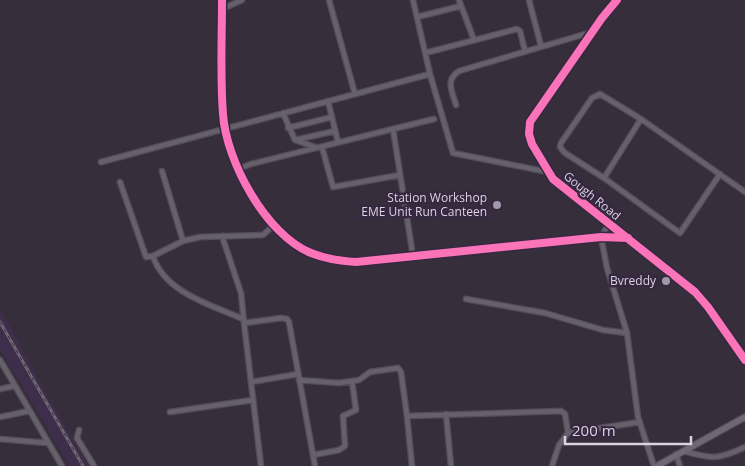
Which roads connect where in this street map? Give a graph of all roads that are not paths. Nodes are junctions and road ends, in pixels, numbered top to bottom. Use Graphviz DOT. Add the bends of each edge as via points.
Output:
graph roads {
  1 [pos="222,0"];
  2 [pos="242,0"];
  3 [pos="329,0"];
  4 [pos="413,0"];
  5 [pos="459,0"];
  6 [pos="528,0"];
  7 [pos="618,0"];
  8 [pos="461,6"];
  9 [pos="222,9"];
  10 [pos="417,17"];
  11 [pos="592,32"];
  12 [pos="474,40"];
  13 [pos="540,46"];
  14 [pos="525,51"];
  15 [pos="425,53"];
  16 [pos="430,74"];
  17 [pos="355,94"];
  18 [pos="328,101"];
  19 [pos="456,105"];
  20 [pos="283,113"];
  21 [pos="332,117"];
  22 [pos="641,119"];
  23 [pos="434,120"];
  24 [pos="226,128"];
  25 [pos="288,128"];
  26 [pos="393,129"];
  27 [pos="335,131"];
  28 [pos="294,140"];
  29 [pos="338,142"];
  30 [pos="320,147"];
  31 [pos="101,162"];
  32 [pos="238,169"];
  33 [pos="162,171"];
  34 [pos="548,172"];
  35 [pos="720,174"];
  36 [pos="400,175"];
  37 [pos="604,178"];
  38 [pos="120,182"];
  39 [pos="745,192"];
  40 [pos="609,224"];
  41 [pos="274,225"];
  42 [pos="222,236"];
  43 [pos="601,237"];
  44 [pos="628,238"];
  45 [pos="183,241"];
  46 [pos="153,256"];
  47 [pos="413,256"];
  48 [pos="466,299"];
  49 [pos="243,321"];
  50 [pos="626,333"];
  51 [pos="0,360"];
  52 [pos="745,360"];
  53 [pos="298,377"];
  54 [pos="352,381"];
  55 [pos="251,382"];
  56 [pos="14,386"];
  57 [pos="0,389"];
  58 [pos="253,400"];
  59 [pos="29,411"];
  60 [pos="170,412"];
  61 [pos="446,414"];
  62 [pos="407,416"];
  63 [pos="0,417"];
  64 [pos="745,417"];
  65 [pos="640,422"];
  66 [pos="79,430"];
  67 [pos="568,433"];
  68 [pos="0,439"];
  69 [pos="48,443"];
  70 [pos="745,447"];
  71 [pos="679,453"];
  72 [pos="313,455"];
  73 [pos="62,466"];
  74 [pos="94,466"];
  75 [pos="262,466"];
  76 [pos="315,466"];
  77 [pos="412,466"];
  78 [pos="451,466"];
  79 [pos="552,466"];
  80 [pos="656,466"];
  81 [pos="680,466"];
  1 -- 9 [label="street"];
  2 -- 9 [label="street"];
  3 -- 17 [label="street"];
  4 -- 10 [label="street"];
  5 -- 8 [label="street"];
  6 -- 13 [label="street"];
  7 -- 11 [label="street, Gough Road"];
  8 -- 10 [label="street"];
  8 -- 12 [label="street"];
  9 -- 24 [label="street" via="222,93"];
  10 -- 15 [label="street"];
  11 -- 13 [label="street"];
  11 -- 34 [label="street, Gough Road" via="530,122 532,144"];
  12 -- 14 [label="street" via="519,29"];
  12 -- 15 [label="street"];
  13 -- 14 [label="street"];
  14 -- 19 [label="street" via="453,75 450,82"];
  15 -- 16 [label="street"];
  16 -- 17 [label="street"];
  16 -- 34 [label="street" via="454,153"];
  17 -- 18 [label="street"];
  18 -- 20 [label="street"];
  18 -- 21 [label="street"];
  20 -- 24 [label="street"];
  20 -- 25 [label="street"];
  21 -- 25 [label="street"];
  21 -- 27 [label="street"];
  22 -- 35 [label="street"];
  22 -- 37 [label="street"];
  22 -- 37 [label="street" via="596,94 564,137 560,146 565,153"];
  23 -- 26 [label="street"];
  24 -- 31 [label="street"];
  24 -- 32 [label="street"];
  25 -- 28 [label="street"];
  26 -- 29 [label="street"];
  26 -- 36 [label="street"];
  27 -- 28 [label="street"];
  27 -- 29 [label="street"];
  28 -- 30 [label="street"];
  29 -- 30 [label="street"];
  30 -- 32 [label="street"];
  30 -- 36 [label="street" via="333,187"];
  32 -- 41 [label="street" via="250,194"];
  33 -- 45 [label="street"];
  34 -- 40 [label="street, Gough Road"];
  35 -- 37 [label="street" via="680,233"];
  35 -- 39 [label="street"];
  36 -- 47 [label="street"];
  38 -- 46 [label="street" via="144,255 148,258"];
  40 -- 43 [label="street"];
  40 -- 44 [label="street, Gough Road"];
  41 -- 42 [label="street" via="263,235"];
  41 -- 47 [label="street" via="309,253 338,261"];
  42 -- 45 [label="street"];
  42 -- 49 [label="street" via="241,292"];
  43 -- 44 [label="street"];
  43 -- 47 [label="street"];
  43 -- 50 [label="street"];
  44 -- 52 [label="street, Gough Road" via="695,292"];
  45 -- 46 [label="street"];
  46 -- 49 [label="street" via="157,268 170,283"];
  48 -- 50 [label="street" via="545,312 603,330"];
  49 -- 53 [label="street" via="287,319"];
  49 -- 55 [label="street"];
  50 -- 65 [label="street"];
  51 -- 56 [label="street"];
  53 -- 54 [label="street" via="327,383"];
  53 -- 55 [label="street"];
  53 -- 72 [label="street"];
  54 -- 62 [label="street" via="370,372 398,368"];
  54 -- 72 [label="street" via="356,410 343,416 345,446"];
  55 -- 58 [label="street"];
  56 -- 57 [label="street"];
  56 -- 59 [label="street"];
  58 -- 60 [label="street"];
  58 -- 75 [label="street"];
  59 -- 63 [label="street"];
  59 -- 69 [label="street"];
  61 -- 62 [label="street"];
  61 -- 67 [label="street" via="561,410 565,414"];
  61 -- 78 [label="street"];
  62 -- 77 [label="street"];
  64 -- 71 [label="street"];
  65 -- 67 [label="street"];
  65 -- 80 [label="street"];
  66 -- 74 [label="street" via="78,438"];
  67 -- 79 [label="street" via="558,445"];
  68 -- 69 [label="street"];
  69 -- 73 [label="street"];
  70 -- 71 [label="street" via="723,458"];
  71 -- 80 [label="street"];
  71 -- 81 [label="street"];
  72 -- 76 [label="street"];
}
